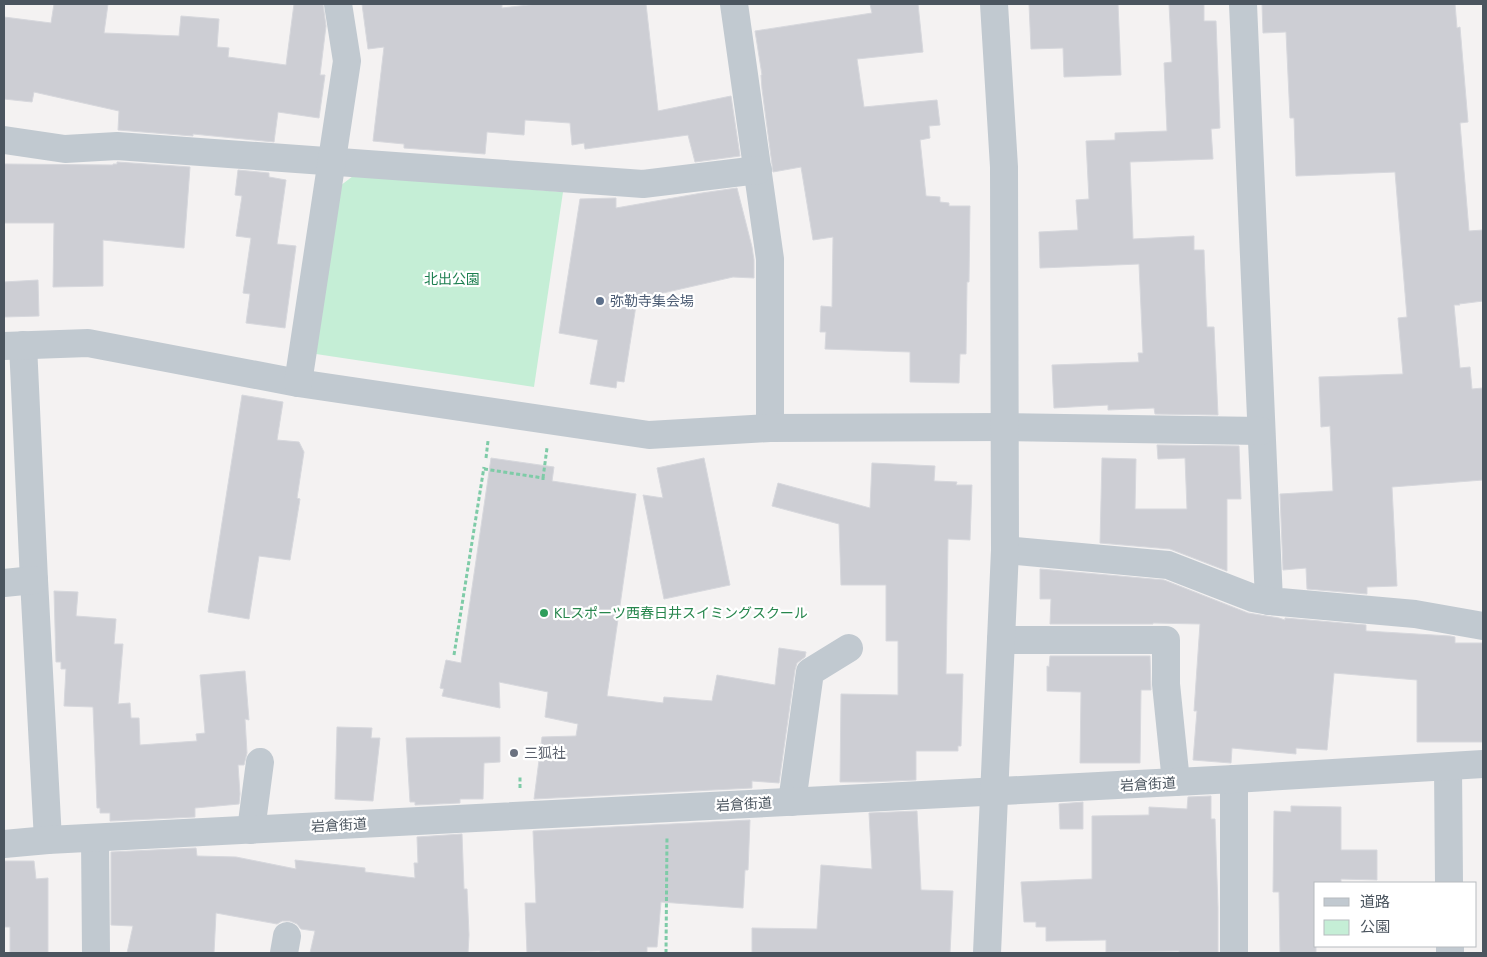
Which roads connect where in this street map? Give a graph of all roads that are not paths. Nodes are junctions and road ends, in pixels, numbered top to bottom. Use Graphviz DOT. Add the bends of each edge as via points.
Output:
graph roads {
  1 [pos="338,4"];
  2 [pos="734,4"];
  3 [pos="994,4"];
  4 [pos="1243,4"];
  5 [pos="4,140"];
  6 [pos="330,163"];
  7 [pos="758,170"];
  8 [pos="14,346"];
  9 [pos="298,383"];
  10 [pos="1006,427"];
  11 [pos="770,428"];
  12 [pos="1261,431"];
  13 [pos="1005,550"];
  14 [pos="34,580"];
  15 [pos="4,583"];
  16 [pos="1269,601"];
  17 [pos="1483,626"];
  18 [pos="1001,640"];
  19 [pos="849,648"];
  20 [pos="260,762"];
  21 [pos="1483,764"];
  22 [pos="1448,767"];
  23 [pos="1234,779"];
  24 [pos="1176,782"];
  25 [pos="995,792"];
  26 [pos="792,802"];
  27 [pos="250,830"];
  28 [pos="95,838"];
  29 [pos="48,840"];
  30 [pos="4,844"];
  31 [pos="1449,882"];
  32 [pos="96,953"];
  33 [pos="987,953"];
  34 [pos="1234,953"];
  1 -- 6 [label="street" via="347,61"];
  2 -- 7 [label="street"];
  3 -- 10 [label="street" via="1004,145"];
  4 -- 12 [label="street"];
  5 -- 6 [label="street" via="65,148 116,146"];
  6 -- 7 [label="street" via="643,184"];
  6 -- 9 [label="street"];
  7 -- 11 [label="street" via="770,259"];
  8 -- 9 [label="street" via="88,343"];
  8 -- 14 [label="street"];
  9 -- 11 [label="street" via="648,435"];
  10 -- 11 [label="street"];
  10 -- 12 [label="street"];
  10 -- 13 [label="street"];
  12 -- 16 [label="street"];
  13 -- 16 [label="street" via="1168,565 1253,598"];
  13 -- 18 [label="street"];
  14 -- 15 [label="street"];
  14 -- 29 [label="street"];
  16 -- 17 [label="street" via="1415,614"];
  18 -- 24 [label="street" via="1166,640 1166,684"];
  18 -- 25 [label="street"];
  19 -- 26 [label="street" via="810,672"];
  20 -- 27 [label="street"];
  21 -- 22 [label="street, 岩倉街道"];
  22 -- 23 [label="street, 岩倉街道"];
  22 -- 31 [label="street"];
  23 -- 24 [label="street, 岩倉街道"];
  23 -- 34 [label="street"];
  24 -- 25 [label="street, 岩倉街道"];
  25 -- 26 [label="street, 岩倉街道"];
  25 -- 33 [label="street"];
  26 -- 27 [label="street, 岩倉街道"];
  27 -- 28 [label="street, 岩倉街道"];
  28 -- 29 [label="street, 岩倉街道"];
  28 -- 32 [label="street"];
  29 -- 30 [label="street, 岩倉街道"];
}
